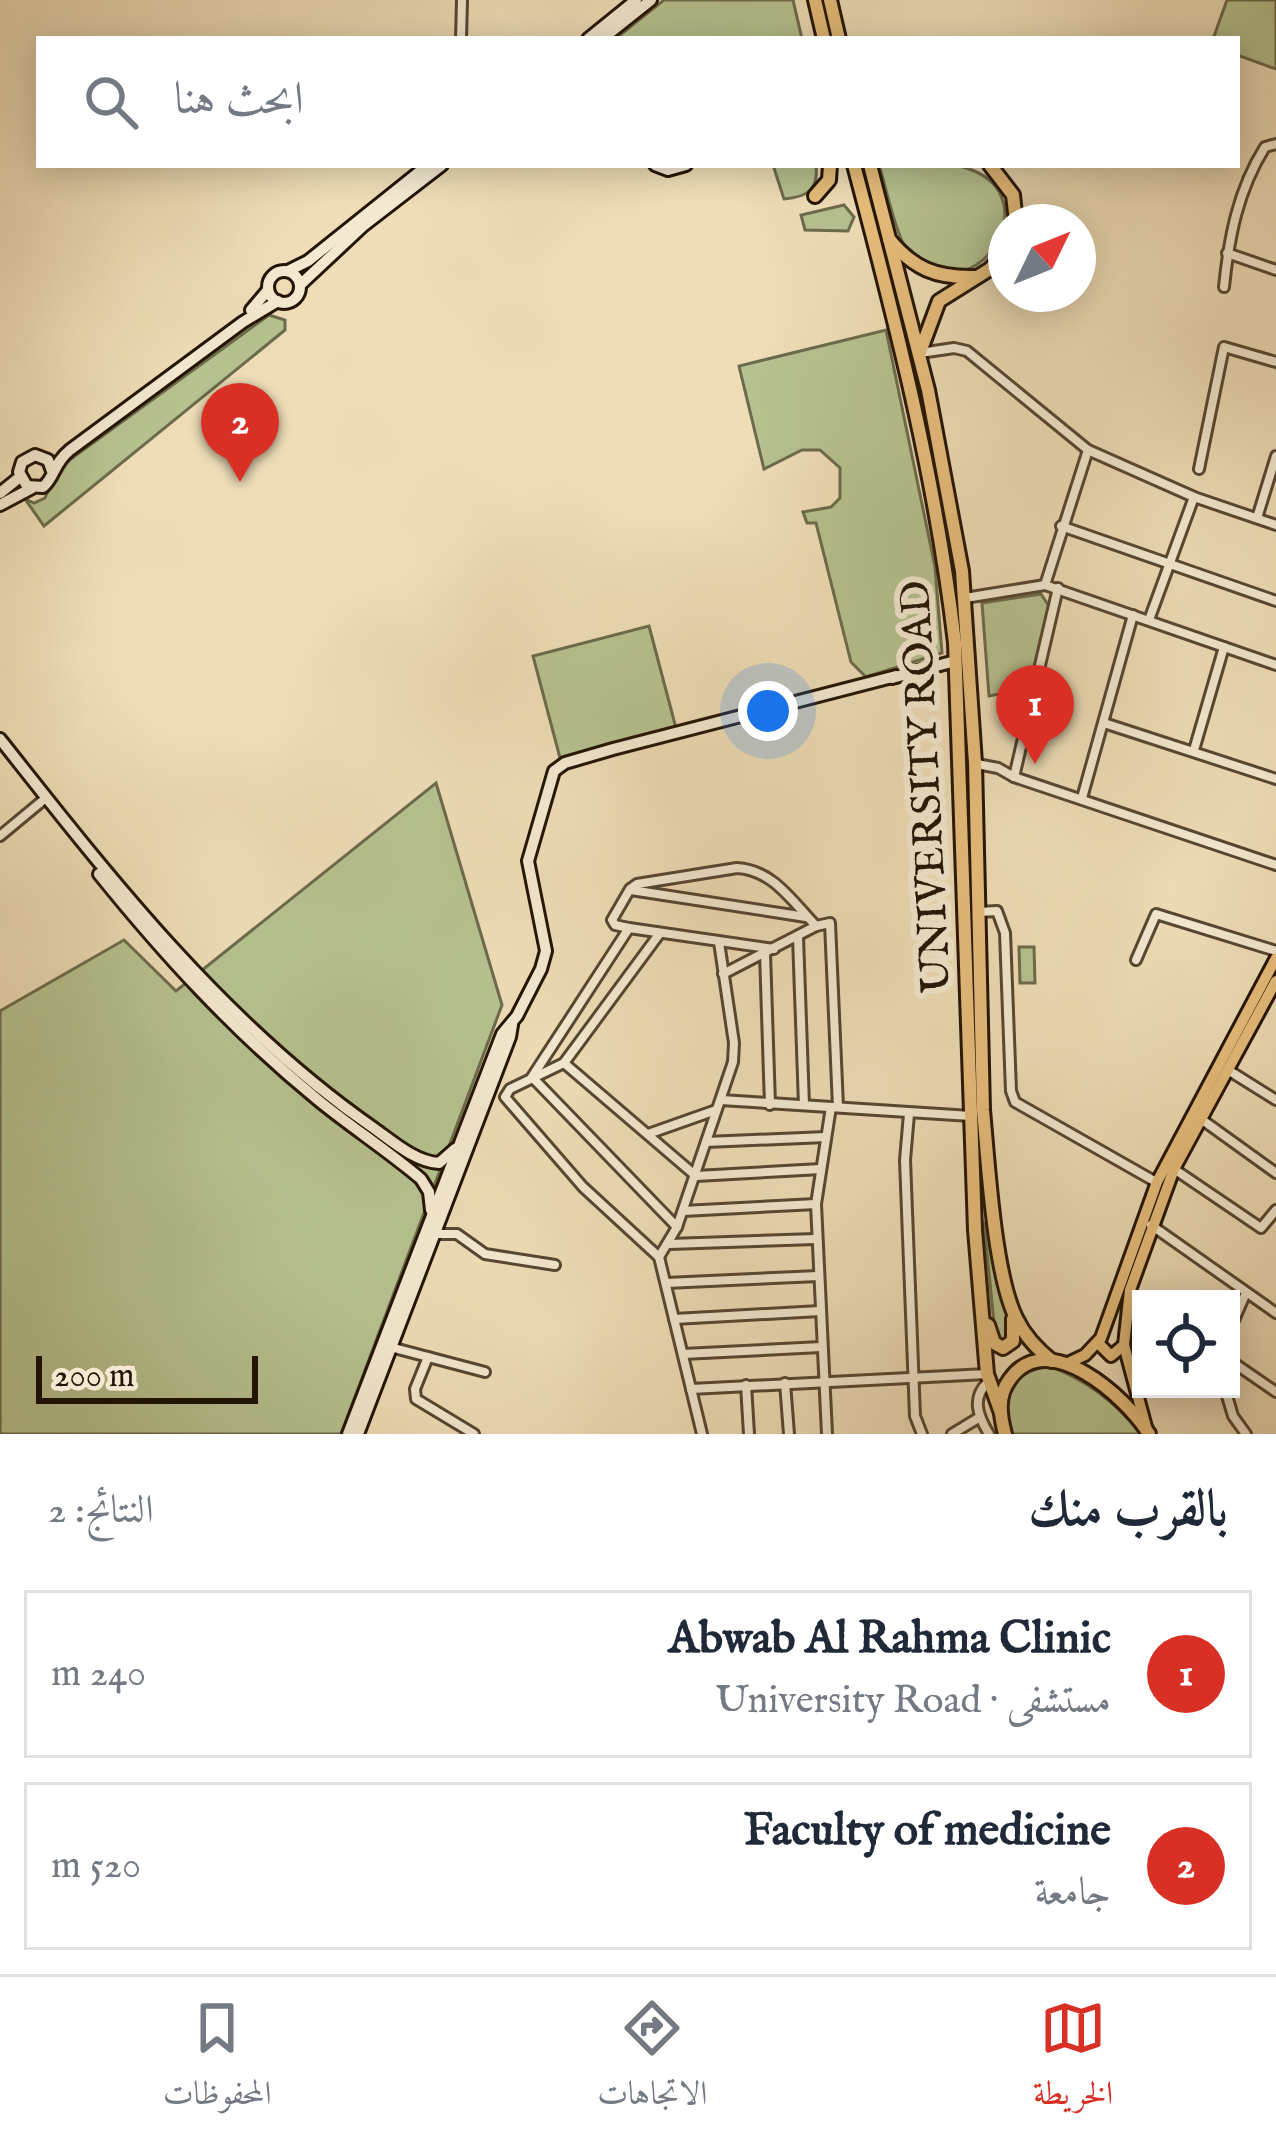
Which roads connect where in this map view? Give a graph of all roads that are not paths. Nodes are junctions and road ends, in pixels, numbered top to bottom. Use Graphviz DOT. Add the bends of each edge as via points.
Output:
graph roads {
  1 [pos="462,0"];
  2 [pos="636,0"];
  3 [pos="651,0"];
  4 [pos="815,0"];
  5 [pos="830,0"];
  6 [pos="461,36"];
  7 [pos="592,36"];
  8 [pos="606,36"];
  9 [pos="823,36"];
  10 [pos="838,36"];
  11 [pos="1276,144"];
  12 [pos="424,168"];
  13 [pos="438,168"];
  14 [pos="830,168"];
  15 [pos="855,168"];
  16 [pos="871,168"];
  17 [pos="992,168"];
  18 [pos="814,196"];
  19 [pos="1014,204"];
  20 [pos="886,235"];
  21 [pos="1227,254"];
  22 [pos="988,268"];
  23 [pos="1276,270"];
  24 [pos="288,271"];
  25 [pos="976,278"];
  26 [pos="301,285"];
  27 [pos="1224,287"];
  28 [pos="268,290"];
  29 [pos="278,302"];
  30 [pos="920,353"];
  31 [pos="1276,362"];
  32 [pos="1088,450"];
  33 [pos="1276,456"];
  34 [pos="45,458"];
  35 [pos="1199,469"];
  36 [pos="52,471"];
  37 [pos="20,477"];
  38 [pos="32,488"];
  39 [pos="0,493"];
  40 [pos="1193,497"];
  41 [pos="0,505"];
  42 [pos="1257,518"];
  43 [pos="1276,525"];
  44 [pos="1061,526"];
  45 [pos="1169,564"];
  46 [pos="1045,585"];
  47 [pos="1058,589"];
  48 [pos="965,598"];
  49 [pos="1276,601"];
  50 [pos="1133,615"];
  51 [pos="1149,621"];
  52 [pos="1224,647"];
  53 [pos="955,661"];
  54 [pos="1275,661"];
  55 [pos="1104,723"];
  56 [pos="0,739"];
  57 [pos="0,749"];
  58 [pos="1194,750"];
  59 [pos="975,764"];
  60 [pos="1014,777"];
  61 [pos="1276,779"];
  62 [pos="1082,798"];
  63 [pos="41,802"];
  64 [pos="0,836"];
  65 [pos="1276,865"];
  66 [pos="629,890"];
  67 [pos="977,913"];
  68 [pos="808,917"];
  69 [pos="816,926"];
  70 [pos="628,928"];
  71 [pos="660,933"];
  72 [pos="797,937"];
  73 [pos="719,942"];
  74 [pos="770,951"];
  75 [pos="1276,955"];
  76 [pos="1136,959"];
  77 [pos="187,973"];
  78 [pos="724,974"];
  79 [pos="1276,981"];
  80 [pos="1271,1004"];
  81 [pos="512,1025"];
  82 [pos="564,1063"];
  83 [pos="1228,1070"];
  84 [pos="532,1077"];
  85 [pos="1276,1100"];
  86 [pos="719,1105"];
  87 [pos="770,1105"];
  88 [pos="805,1105"];
  89 [pos="834,1107"];
  90 [pos="909,1114"];
  91 [pos="973,1116"];
  92 [pos="1200,1119"];
  93 [pos="648,1134"];
  94 [pos="826,1137"];
  95 [pos="462,1138"];
  96 [pos="706,1142"];
  97 [pos="398,1153"];
  98 [pos="821,1169"];
  99 [pos="1174,1169"];
  100 [pos="1276,1173"];
  101 [pos="696,1176"];
  102 [pos="1157,1182"];
  103 [pos="816,1204"];
  104 [pos="1276,1210"];
  105 [pos="682,1211"];
  106 [pos="431,1219"];
  107 [pos="1151,1225"];
  108 [pos="677,1227"];
  109 [pos="435,1234"];
  110 [pos="816,1239"];
  111 [pos="670,1244"];
  112 [pos="659,1257"];
  113 [pos="555,1265"];
  114 [pos="818,1276"];
  115 [pos="666,1283"];
  116 [pos="1245,1294"];
  117 [pos="981,1304"];
  118 [pos="1240,1306"];
  119 [pos="820,1311"];
  120 [pos="1013,1312"];
  121 [pos="1276,1313"];
  122 [pos="674,1319"];
  123 [pos="1098,1343"];
  124 [pos="1124,1345"];
  125 [pos="821,1347"];
  126 [pos="394,1348"];
  127 [pos="682,1354"];
  128 [pos="428,1357"];
  129 [pos="1059,1363"];
  130 [pos="1240,1367"];
  131 [pos="485,1372"];
  132 [pos="987,1378"];
  133 [pos="915,1379"];
  134 [pos="823,1381"];
  135 [pos="785,1383"];
  136 [pos="746,1385"];
  137 [pos="691,1389"];
  138 [pos="1276,1392"];
  139 [pos="1228,1398"];
  140 [pos="1000,1413"];
  141 [pos="980,1417"];
  142 [pos="1148,1432"];
  143 [pos="348,1434"];
  144 [pos="358,1434"];
  145 [pos="475,1434"];
  146 [pos="702,1434"];
  147 [pos="749,1434"];
  148 [pos="789,1434"];
  149 [pos="826,1434"];
  150 [pos="922,1434"];
  151 [pos="952,1434"];
  152 [pos="989,1434"];
  153 [pos="1006,1434"];
  154 [pos="1246,1434"];
  1 -- 6 [label="street"];
  2 -- 7 [label="street"];
  3 -- 8 [label="street"];
  4 -- 9 [label="highway"];
  5 -- 10 [label="highway"];
  11 -- 21 [label="street" via="1265,147 1247,180"];
  12 -- 24 [label="street"];
  13 -- 26 [label="street"];
  14 -- 18 [label="highway"];
  15 -- 53 [label="highway, UNIVERSITY ROAD" via="930,474"];
  16 -- 20 [label="highway, UNIVERSITY ROAD"];
  17 -- 19 [label="highway"];
  20 -- 25 [label="highway" via="925,271"];
  20 -- 30 [label="highway, UNIVERSITY ROAD"];
  21 -- 23 [label="street"];
  21 -- 27 [label="street"];
  22 -- 25 [label="highway"];
  24 -- 26 [label="street"];
  24 -- 28 [label="street" via="273,275"];
  25 -- 30 [label="highway" via="939,301"];
  26 -- 29 [label="street" via="293,301"];
  28 -- 29 [label="street"];
  28 -- 34 [label="street"];
  29 -- 36 [label="street" via="114,417"];
  30 -- 32 [label="street" via="967,351"];
  30 -- 48 [label="highway, UNIVERSITY ROAD"];
  31 -- 35 [label="street" via="1224,347"];
  32 -- 40 [label="street"];
  32 -- 44 [label="street"];
  33 -- 42 [label="street"];
  34 -- 36 [label="street"];
  34 -- 37 [label="street" via="26,459"];
  36 -- 38 [label="street" via="46,485"];
  37 -- 38 [label="street"];
  37 -- 39 [label="street"];
  38 -- 41 [label="street"];
  40 -- 42 [label="street"];
  40 -- 45 [label="street"];
  42 -- 43 [label="street"];
  44 -- 45 [label="street"];
  44 -- 46 [label="street"];
  45 -- 49 [label="street"];
  45 -- 51 [label="street"];
  46 -- 47 [label="street"];
  46 -- 48 [label="street"];
  47 -- 50 [label="street"];
  47 -- 60 [label="street"];
  48 -- 59 [label="highway, UNIVERSITY ROAD"];
  50 -- 51 [label="street"];
  50 -- 55 [label="street"];
  51 -- 52 [label="street"];
  52 -- 54 [label="street"];
  52 -- 58 [label="street"];
  53 -- 81 [label="street" via="557,767 529,850 546,951"];
  53 -- 91 [label="highway, UNIVERSITY ROAD"];
  55 -- 58 [label="street"];
  55 -- 62 [label="street"];
  56 -- 77 [label="street"];
  57 -- 63 [label="street"];
  58 -- 61 [label="street"];
  59 -- 60 [label="street"];
  59 -- 67 [label="highway, UNIVERSITY ROAD"];
  60 -- 62 [label="street"];
  62 -- 65 [label="street"];
  63 -- 64 [label="street"];
  63 -- 77 [label="street"];
  66 -- 68 [label="street"];
  66 -- 68 [label="street" via="748,868 773,880"];
  66 -- 70 [label="street" via="613,920"];
  67 -- 102 [label="street" via="997,911 1005,933 1015,1102"];
  67 -- 120 [label="highway, UNIVERSITY ROAD" via="986,1134"];
  68 -- 69 [label="street"];
  69 -- 72 [label="street"];
  69 -- 89 [label="street" via="832,927"];
  70 -- 71 [label="street"];
  70 -- 84 [label="street"];
  71 -- 73 [label="street"];
  71 -- 82 [label="street"];
  72 -- 74 [label="street"];
  72 -- 88 [label="street"];
  73 -- 74 [label="street"];
  73 -- 78 [label="street"];
  74 -- 78 [label="street"];
  74 -- 87 [label="street"];
  75 -- 76 [label="street" via="1161,914"];
  75 -- 102 [label="main road"];
  77 -- 97 [label="street"];
  78 -- 86 [label="street" via="735,1053"];
  79 -- 80 [label="main road"];
  80 -- 83 [label="main road"];
  81 -- 95 [label="street"];
  81 -- 109 [label="street"];
  82 -- 84 [label="street"];
  82 -- 93 [label="street"];
  83 -- 85 [label="street"];
  83 -- 92 [label="main road"];
  84 -- 108 [label="street"];
  84 -- 112 [label="street" via="506,1093 507,1103"];
  86 -- 87 [label="street"];
  86 -- 93 [label="street"];
  86 -- 96 [label="street"];
  87 -- 88 [label="street"];
  88 -- 89 [label="street"];
  89 -- 90 [label="street"];
  89 -- 94 [label="street"];
  90 -- 91 [label="street"];
  90 -- 133 [label="street"];
  91 -- 117 [label="highway, UNIVERSITY ROAD"];
  92 -- 99 [label="main road"];
  92 -- 100 [label="street"];
  93 -- 101 [label="street"];
  94 -- 96 [label="street"];
  94 -- 98 [label="street"];
  95 -- 97 [label="street" via="439,1162"];
  95 -- 106 [label="street"];
  96 -- 101 [label="street"];
  97 -- 106 [label="street" via="425,1184"];
  98 -- 101 [label="street"];
  98 -- 103 [label="street"];
  99 -- 104 [label="street" via="1261,1228"];
  99 -- 107 [label="main road"];
  101 -- 105 [label="street"];
  102 -- 123 [label="main road"];
  103 -- 105 [label="street"];
  103 -- 110 [label="street"];
  105 -- 108 [label="street"];
  106 -- 143 [label="street"];
  107 -- 116 [label="street"];
  107 -- 124 [label="main road" via="1126,1307"];
  108 -- 111 [label="street"];
  109 -- 113 [label="street" via="457,1234 485,1254"];
  109 -- 126 [label="street"];
  110 -- 111 [label="street"];
  110 -- 114 [label="street"];
  111 -- 112 [label="street"];
  112 -- 115 [label="street"];
  114 -- 115 [label="street"];
  114 -- 119 [label="street"];
  115 -- 122 [label="street"];
  116 -- 118 [label="street"];
  116 -- 121 [label="street"];
  117 -- 120 [label="highway" via="998,1347 1012,1341"];
  117 -- 132 [label="highway, UNIVERSITY ROAD"];
  119 -- 122 [label="street"];
  119 -- 125 [label="street"];
  120 -- 129 [label="highway, UNIVERSITY ROAD" via="1034,1345"];
  122 -- 127 [label="street"];
  123 -- 124 [label="main road" via="1111,1356"];
  123 -- 129 [label="main road"];
  124 -- 142 [label="main road"];
  125 -- 127 [label="street"];
  125 -- 134 [label="street"];
  126 -- 128 [label="street"];
  126 -- 144 [label="street"];
  127 -- 137 [label="street"];
  128 -- 131 [label="street"];
  128 -- 145 [label="street" via="416,1399"];
  129 -- 140 [label="highway" via="1017,1371"];
  129 -- 142 [label="highway, UNIVERSITY ROAD" via="1118,1396"];
  130 -- 138 [label="street"];
  132 -- 133 [label="street"];
  132 -- 140 [label="highway, UNIVERSITY ROAD"];
  132 -- 141 [label="street" via="977,1398"];
  133 -- 134 [label="street"];
  133 -- 150 [label="street"];
  134 -- 135 [label="street"];
  134 -- 149 [label="street"];
  135 -- 136 [label="street"];
  135 -- 148 [label="street"];
  136 -- 137 [label="street"];
  136 -- 147 [label="street"];
  137 -- 146 [label="street"];
  139 -- 154 [label="street"];
  140 -- 153 [label="highway, UNIVERSITY ROAD"];
  141 -- 151 [label="street"];
  141 -- 152 [label="street"];
}
